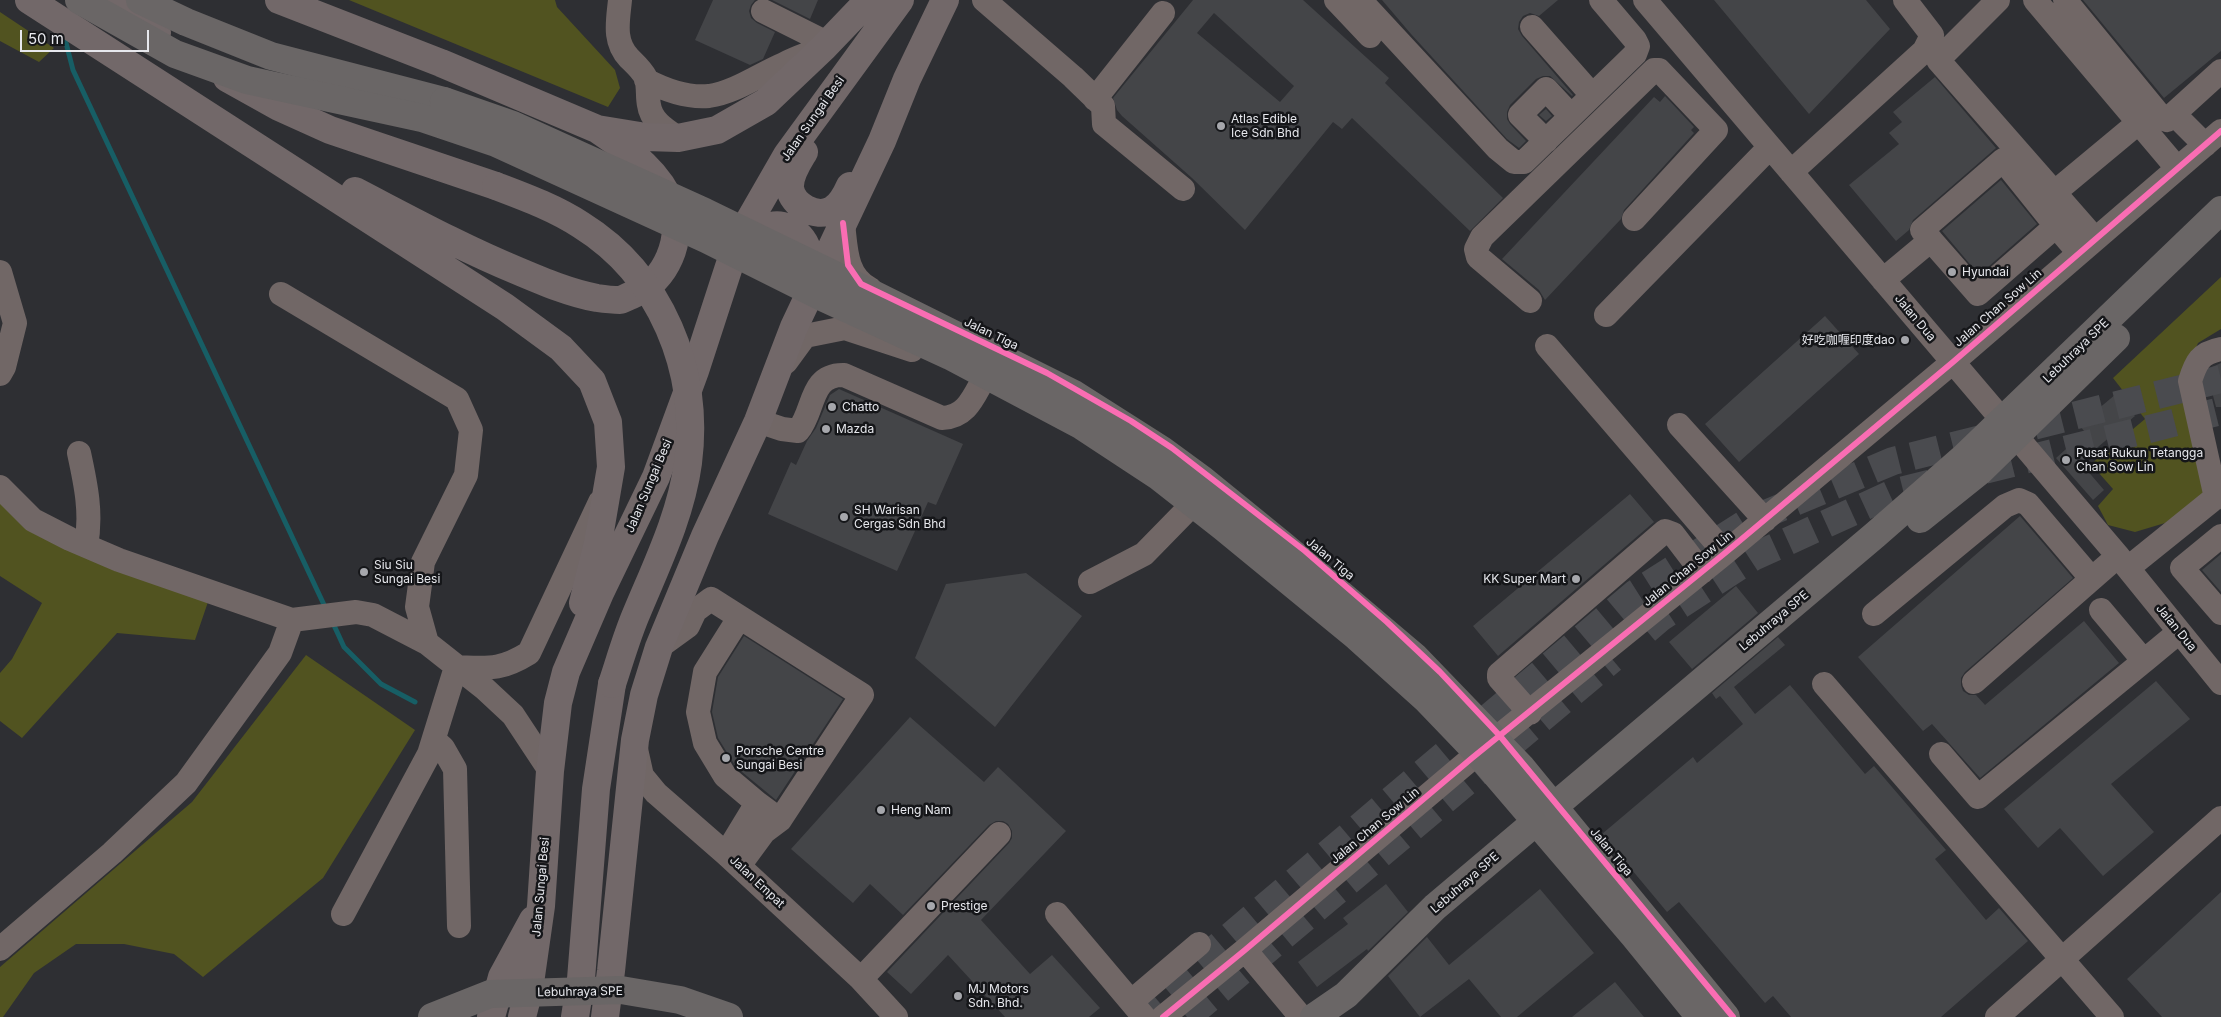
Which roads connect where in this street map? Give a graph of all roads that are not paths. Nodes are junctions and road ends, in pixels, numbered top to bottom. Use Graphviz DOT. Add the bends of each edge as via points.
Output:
graph roads {
  1 [pos="29,0"];
  2 [pos="79,0"];
  3 [pos="112,0"];
  4 [pos="140,0"];
  5 [pos="279,0"];
  6 [pos="620,0"];
  7 [pos="869,0"];
  8 [pos="900,0"];
  9 [pos="945,0"];
  10 [pos="984,0"];
  11 [pos="1336,0"];
  12 [pos="1360,0"];
  13 [pos="1601,0"];
  14 [pos="1646,0"];
  15 [pos="1905,0"];
  16 [pos="1998,0"];
  17 [pos="2035,0"];
  18 [pos="2065,0"];
  19 [pos="762,11"];
  20 [pos="1163,13"];
  21 [pos="1532,28"];
  22 [pos="1370,36"];
  23 [pos="867,44"];
  24 [pos="825,46"];
  25 [pos="1702,66"];
  26 [pos="2221,71"];
  27 [pos="908,79"];
  28 [pos="646,80"];
  29 [pos="1456,84"];
  30 [pos="1679,89"];
  31 [pos="1723,91"];
  32 [pos="1592,95"];
  33 [pos="1095,99"];
  34 [pos="649,106"];
  35 [pos="196,108"];
  36 [pos="1701,113"];
  37 [pos="2174,114"];
  38 [pos="1571,116"];
  39 [pos="2138,123"];
  40 [pos="607,131"];
  41 [pos="678,138"];
  42 [pos="2213,138"];
  43 [pos="1546,140"];
  44 [pos="1770,147"];
  45 [pos="1498,149"];
  46 [pos="2177,168"];
  47 [pos="1791,172"];
  48 [pos="1183,189"];
  49 [pos="2055,192"];
  50 [pos="2221,210"];
  51 [pos="1634,219"];
  52 [pos="843,223"];
  53 [pos="2056,226"];
  54 [pos="2221,236"];
  55 [pos="1931,240"];
  56 [pos="2087,246"];
  57 [pos="0,272"];
  58 [pos="1884,280"];
  59 [pos="281,294"];
  60 [pos="1530,301"];
  61 [pos="1606,315"];
  62 [pos="1547,346"];
  63 [pos="2221,349"];
  64 [pos="1953,362"];
  65 [pos="695,371"];
  66 [pos="0,374"];
  67 [pos="776,375"];
  68 [pos="984,380"];
  69 [pos="758,421"];
  70 [pos="1678,425"];
  71 [pos="79,453"];
  72 [pos="607,486"];
  73 [pos="0,487"];
  74 [pos="2218,495"];
  75 [pos="1188,509"];
  76 [pos="1765,520"];
  77 [pos="705,536"];
  78 [pos="2221,536"];
  79 [pos="86,546"];
  80 [pos="1725,554"];
  81 [pos="2123,562"];
  82 [pos="1702,572"];
  83 [pos="2091,578"];
  84 [pos="1090,582"];
  85 [pos="2101,610"];
  86 [pos="2221,613"];
  87 [pos="1874,614"];
  88 [pos="739,618"];
  89 [pos="292,620"];
  90 [pos="2179,632"];
  91 [pos="427,643"];
  92 [pos="659,647"];
  93 [pos="2144,661"];
  94 [pos="456,667"];
  95 [pos="566,672"];
  96 [pos="1974,682"];
  97 [pos="2221,683"];
  98 [pos="1824,684"];
  99 [pos="1530,713"];
  100 [pos="1500,736"];
  101 [pos="434,740"];
  102 [pos="635,740"];
  103 [pos="1941,754"];
  104 [pos="1472,758"];
  105 [pos="550,771"];
  106 [pos="757,804"];
  107 [pos="2221,818"];
  108 [pos="780,820"];
  109 [pos="999,834"];
  110 [pos="733,860"];
  111 [pos="540,906"];
  112 [pos="343,914"];
  113 [pos="1057,914"];
  114 [pos="459,926"];
  115 [pos="1199,944"];
  116 [pos="0,949"];
  117 [pos="1245,950"];
  118 [pos="2063,960"];
  119 [pos="861,979"];
  120 [pos="1138,1009"];
  121 [pos="432,1017"];
  122 [pos="474,1017"];
  123 [pos="492,1017"];
  124 [pos="522,1017"];
  125 [pos="575,1017"];
  126 [pos="605,1017"];
  127 [pos="700,1017"];
  128 [pos="729,1017"];
  129 [pos="896,1017"];
  130 [pos="1163,1017"];
  131 [pos="1301,1017"];
  132 [pos="1314,1017"];
  133 [pos="1338,1017"];
  134 [pos="1688,1017"];
  135 [pos="1700,1017"];
  136 [pos="1726,1017"];
  137 [pos="1733,1017"];
  138 [pos="1997,1017"];
  139 [pos="2112,1017"];
  1 -- 35 [label="main road"];
  2 -- 135 [label="highway, bridge" via="175,54 248,80 422,118 496,142 950,356 1082,426 1158,476 1224,526 1426,699 1474,749"];
  3 -- 125 [label="main road, bridge" via="222,76 278,107 330,130 496,186 547,206 582,225 618,252 644,281 664,316 688,393 688,464 666,545 636,614 612,684 596,789 581,980"];
  4 -- 136 [label="highway, bridge" via="271,56 444,101 513,125 705,212 1074,394 1203,480 1364,612 1433,676 1522,768"];
  5 -- 40 [label="main road"];
  6 -- 28 [label="street" via="616,30 618,41"];
  7 -- 24 [label="main road"];
  8 -- 23 [label="main road, Jalan Sungai Besi"];
  9 -- 27 [label="main road"];
  10 -- 33 [label="street"];
  11 -- 22 [label="street"];
  12 -- 45 [label="street"];
  13 -- 32 [label="street" via="1638,46 1635,54"];
  14 -- 25 [label="street, Jalan Dua"];
  15 -- 47 [label="street" via="1932,35 1924,51"];
  16 -- 49 [label="street" via="1938,60"];
  17 -- 39 [label="street"];
  18 -- 37 [label="street" via="2162,118 2167,120"];
  19 -- 24 [label="street"];
  20 -- 33 [label="street"];
  21 -- 32 [label="street"];
  23 -- 27 [label="main road" via="796,166 790,188 798,204 822,214 836,208"];
  23 -- 65 [label="main road, Jalan Sungai Besi" via="787,155 737,242"];
  24 -- 28 [label="street" via="710,96 683,95"];
  24 -- 41 [label="main road" via="766,102 717,130"];
  25 -- 30 [label="street"];
  25 -- 31 [label="street, Jalan Dua"];
  26 -- 37 [label="street"];
  27 -- 52 [label="main road"];
  28 -- 34 [label="street"];
  29 -- 45 [label="street" via="1494,129"];
  30 -- 36 [label="street"];
  30 -- 60 [label="street" via="1663,73 1654,70 1482,237 1476,249 1478,257"];
  31 -- 36 [label="street"];
  31 -- 44 [label="street, Jalan Dua"];
  32 -- 38 [label="street"];
  33 -- 48 [label="street" via="1102,106 1104,124"];
  34 -- 40 [label="street" via="636,123"];
  34 -- 41 [label="street" via="660,126"];
  35 -- 40 [label="main road" via="482,256 549,284 597,298 621,300 655,282 672,250 676,229 672,207 653,173"];
  35 -- 72 [label="main road" via="505,307 561,348 592,381 608,422 611,467"];
  36 -- 51 [label="street" via="1715,132"];
  37 -- 42 [label="street"];
  38 -- 43 [label="street"];
  38 -- 43 [label="street" via="1546,90 1520,114"];
  39 -- 46 [label="street"];
  39 -- 49 [label="street"];
  40 -- 41 [label="main road"];
  42 -- 46 [label="street, Jalan Chan Sow Lin"];
  43 -- 45 [label="street" via="1524,162 1514,162"];
  44 -- 47 [label="street, Jalan Dua"];
  44 -- 61 [label="street"];
  46 -- 56 [label="street, Jalan Chan Sow Lin"];
  47 -- 58 [label="street, Jalan Dua"];
  49 -- 56 [label="street"];
  50 -- 132 [label="highway, Lebuhraya SPE, bridge" via="1964,458 1435,907 1346,995"];
  52 -- 67 [label="main road" via="794,327"];
  52 -- 100 [label="street, Jalan Tiga" via="848,265 861,284 1047,373 1172,448 1305,551 1387,622"];
  53 -- 55 [label="street" via="1978,294"];
  53 -- 55 [label="street" via="2003,160 1922,230"];
  53 -- 56 [label="street"];
  54 -- 133 [label="highway, Lebuhraya SPE, bridge" via="1980,471 1444,915"];
  55 -- 58 [label="street"];
  56 -- 64 [label="street, Jalan Chan Sow Lin"];
  57 -- 66 [label="street" via="15,323"];
  58 -- 64 [label="street, Jalan Dua"];
  59 -- 91 [label="street" via="457,399 471,430 466,475 423,562 417,607"];
  62 -- 80 [label="street"];
  63 -- 74 [label="street" via="2209,351 2195,363 2190,381"];
  64 -- 76 [label="street, Jalan Chan Sow Lin"];
  64 -- 81 [label="street, Jalan Dua"];
  65 -- 77 [label="main road" via="760,232 773,225 796,232 806,244 806,256"];
  65 -- 95 [label="main road, Jalan Sungai Besi" via="656,477"];
  67 -- 68 [label="street" via="805,336 845,328 945,362"];
  67 -- 69 [label="main road"];
  68 -- 69 [label="street" via="968,407 957,415 942,418 844,374 834,374 823,380 798,431"];
  68 -- 75 [label="street" via="1086,438"];
  69 -- 77 [label="main road"];
  70 -- 76 [label="street"];
  71 -- 79 [label="street" via="89,500"];
  72 -- 94 [label="street" via="529,653 496,668"];
  72 -- 95 [label="main road" via="598,543"];
  73 -- 79 [label="street" via="33,520"];
  74 -- 81 [label="street"];
  75 -- 84 [label="street" via="1144,554"];
  75 -- 104 [label="street" via="1385,668"];
  76 -- 80 [label="street, Jalan Chan Sow Lin"];
  77 -- 92 [label="main road"];
  78 -- 86 [label="street" via="2182,568"];
  79 -- 89 [label="street"];
  80 -- 82 [label="street, Jalan Chan Sow Lin"];
  81 -- 83 [label="street"];
  81 -- 90 [label="street, Jalan Dua"];
  82 -- 99 [label="street, Jalan Chan Sow Lin"];
  82 -- 99 [label="street" via="1673,534 1665,531 1499,674"];
  83 -- 87 [label="street" via="2028,504 2014,501"];
  83 -- 96 [label="street"];
  85 -- 93 [label="street"];
  88 -- 92 [label="street" via="711,599 695,611 688,626"];
  88 -- 106 [label="street" via="705,672 698,712 705,742 726,776"];
  88 -- 108 [label="street" via="862,695"];
  89 -- 91 [label="street" via="356,612 373,615"];
  89 -- 116 [label="street" via="280,653 186,783 112,854"];
  90 -- 93 [label="street"];
  90 -- 97 [label="street, Jalan Dua"];
  91 -- 94 [label="street"];
  92 -- 102 [label="main road" via="644,695"];
  93 -- 103 [label="street" via="1978,797"];
  94 -- 101 [label="street"];
  94 -- 105 [label="street" via="513,715"];
  95 -- 105 [label="main road, Jalan Sungai Besi" via="558,703"];
  98 -- 118 [label="street"];
  99 -- 100 [label="street, Jalan Chan Sow Lin"];
  100 -- 104 [label="street, Jalan Chan Sow Lin"];
  100 -- 137 [label="street, Jalan Tiga"];
  101 -- 112 [label="street"];
  101 -- 114 [label="street" via="443,748 455,769"];
  102 -- 110 [label="street, Jalan Empat" via="642,776 656,793"];
  102 -- 126 [label="main road"];
  104 -- 117 [label="street, Jalan Chan Sow Lin"];
  104 -- 134 [label="street"];
  105 -- 111 [label="main road, Jalan Sungai Besi"];
  106 -- 108 [label="street"];
  106 -- 110 [label="street"];
  107 -- 118 [label="street"];
  108 -- 110 [label="street"];
  109 -- 119 [label="street"];
  110 -- 119 [label="street, Jalan Empat"];
  111 -- 123 [label="main road" via="502,977"];
  111 -- 124 [label="main road, Jalan Sungai Besi" via="529,990"];
  113 -- 120 [label="street"];
  115 -- 120 [label="street"];
  117 -- 130 [label="street, Jalan Chan Sow Lin"];
  117 -- 131 [label="street"];
  118 -- 138 [label="street"];
  118 -- 139 [label="street"];
  119 -- 129 [label="street, Jalan Empat"];
  121 -- 128 [label="highway, Lebuhraya SPE, bridge" via="490,994 622,990 680,1000"];
  122 -- 127 [label="highway, Lebuhraya SPE" via="495,1008 550,1002 675,1008"];
}
